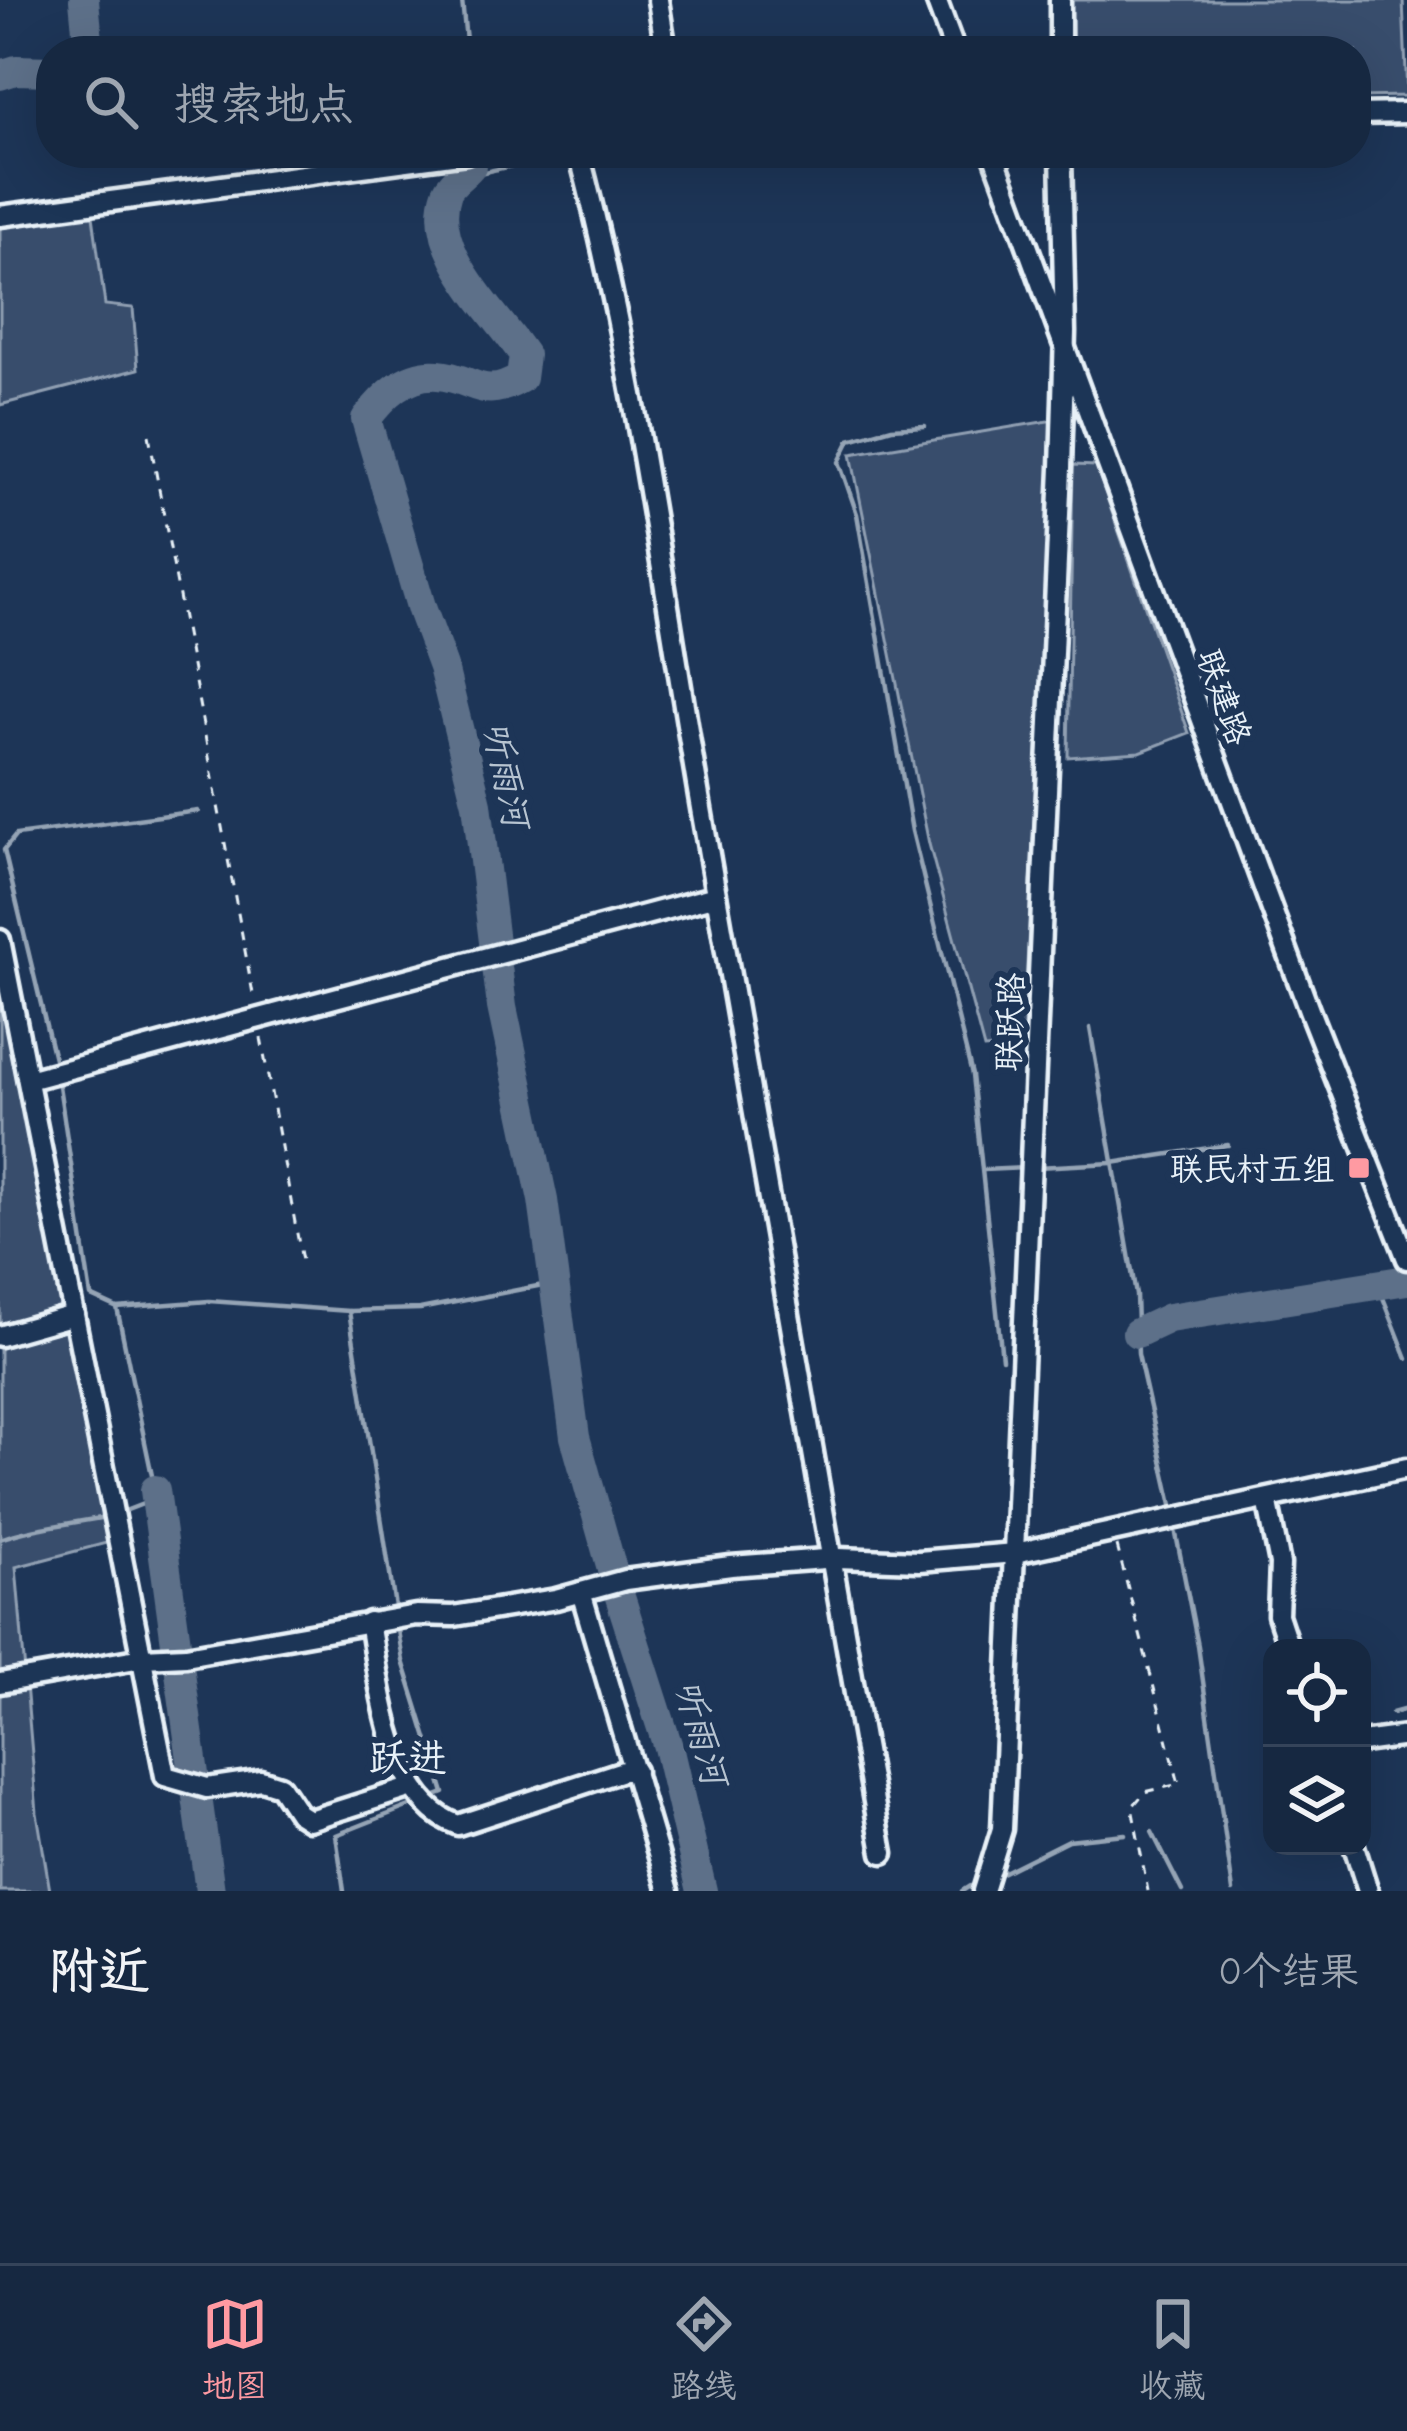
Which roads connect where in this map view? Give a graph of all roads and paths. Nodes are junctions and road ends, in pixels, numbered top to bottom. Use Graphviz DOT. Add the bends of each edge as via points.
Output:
graph roads {
  1 [pos="658,0"];
  2 [pos="935,0"];
  3 [pos="1060,0"];
  4 [pos="664,36"];
  5 [pos="949,36"];
  6 [pos="1060,36"];
  7 [pos="1407,113"];
  8 [pos="1371,114"];
  9 [pos="355,168"];
  10 [pos="583,168"];
  11 [pos="998,168"];
  12 [pos="1060,168"];
  13 [pos="0,216"];
  14 [pos="1064,352"];
  15 [pos="148,435"];
  16 [pos="716,896"];
  17 [pos="0,940"];
  18 [pos="257,1019"];
  19 [pos="28,1080"];
  20 [pos="1407,1259"];
  21 [pos="303,1266"];
  22 [pos="74,1315"];
  23 [pos="0,1336"];
  24 [pos="1407,1468"];
  25 [pos="1267,1499"];
  26 [pos="1113,1533"];
  27 [pos="1015,1553"];
  28 [pos="831,1559"];
  29 [pos="581,1592"];
  30 [pos="369,1622"];
  31 [pos="1285,1639"];
  32 [pos="150,1659"];
  33 [pos="0,1683"];
  34 [pos="1407,1736"];
  35 [pos="1371,1741"];
  36 [pos="635,1771"];
  37 [pos="413,1787"];
  38 [pos="883,1853"];
  39 [pos="1357,1855"];
  40 [pos="670,1891"];
  41 [pos="983,1891"];
  42 [pos="1148,1891"];
  43 [pos="1368,1891"];
  1 -- 4 [label="street"];
  2 -- 5 [label="street"];
  3 -- 6 [label="street"];
  7 -- 8 [label="street"];
  9 -- 13 [label="street"];
  10 -- 16 [label="street" via="645,450"];
  11 -- 14 [label="street, 联建路"];
  12 -- 14 [label="street, 联跃路"];
  14 -- 20 [label="street, 联建路"];
  14 -- 27 [label="street, 联跃路"];
  15 -- 18 [label="path"];
  16 -- 18 [label="street"];
  16 -- 28 [label="street"];
  17 -- 19 [label="street"];
  18 -- 19 [label="street"];
  18 -- 21 [label="path"];
  19 -- 22 [label="street"];
  22 -- 23 [label="street"];
  22 -- 32 [label="street"];
  24 -- 25 [label="street"];
  25 -- 26 [label="street"];
  25 -- 31 [label="street"];
  26 -- 27 [label="street"];
  26 -- 42 [label="path" via="1179,1784 1145,1792 1132,1807"];
  27 -- 28 [label="street"];
  27 -- 41 [label="street, 联跃路" via="1002,1829"];
  28 -- 29 [label="street" via="710,1568"];
  28 -- 38 [label="street"];
  29 -- 30 [label="street"];
  29 -- 36 [label="street"];
  30 -- 32 [label="street"];
  30 -- 37 [label="street" via="386,1715"];
  32 -- 33 [label="street"];
  32 -- 37 [label="street" via="165,1776 199,1786 261,1780 280,1786 309,1820"];
  34 -- 35 [label="street"];
  36 -- 37 [label="street" via="458,1825 440,1819"];
  36 -- 40 [label="street"];
  39 -- 43 [label="street"];
}
